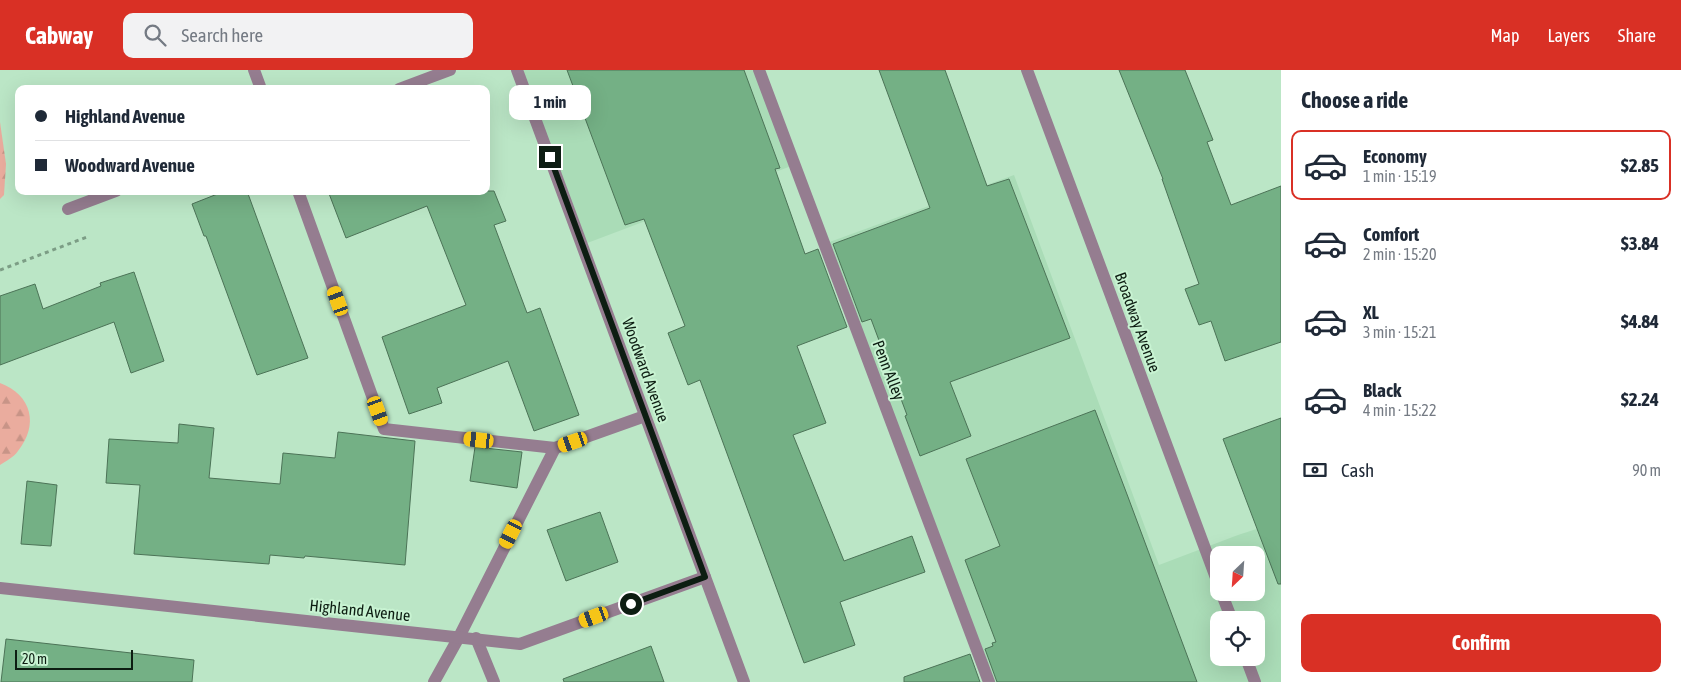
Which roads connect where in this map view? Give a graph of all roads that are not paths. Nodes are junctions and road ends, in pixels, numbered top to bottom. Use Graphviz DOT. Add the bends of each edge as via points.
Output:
graph roads {
  1 [pos="254,70"];
  2 [pos="450,70"];
  3 [pos="517,70"];
  4 [pos="759,70"];
  5 [pos="1027,70"];
  6 [pos="260,85"];
  7 [pos="410,85"];
  8 [pos="105,195"];
  9 [pos="299,195"];
  10 [pos="68,209"];
  11 [pos="645,416"];
  12 [pos="555,448"];
  13 [pos="1210,562"];
  14 [pos="705,577"];
  15 [pos="0,588"];
  16 [pos="459,637"];
  17 [pos="476,638"];
  18 [pos="1249,666"];
  19 [pos="434,682"];
  20 [pos="494,682"];
  21 [pos="744,682"];
  22 [pos="989,682"];
  23 [pos="1255,682"];
  1 -- 6 [label="street"];
  2 -- 7 [label="street"];
  3 -- 11 [label="street, Woodward Avenue"];
  4 -- 22 [label="street, Penn Alley"];
  5 -- 13 [label="street, Broadway Avenue"];
  8 -- 10 [label="street"];
  9 -- 12 [label="street" via="384,429"];
  11 -- 12 [label="street"];
  11 -- 14 [label="street, Woodward Avenue"];
  12 -- 16 [label="street"];
  14 -- 17 [label="street, Highland Avenue" via="520,644"];
  14 -- 21 [label="street, Woodward Avenue"];
  15 -- 16 [label="street, Highland Avenue"];
  16 -- 17 [label="street, Highland Avenue"];
  16 -- 19 [label="street"];
  17 -- 20 [label="street"];
  18 -- 23 [label="street"];
}
